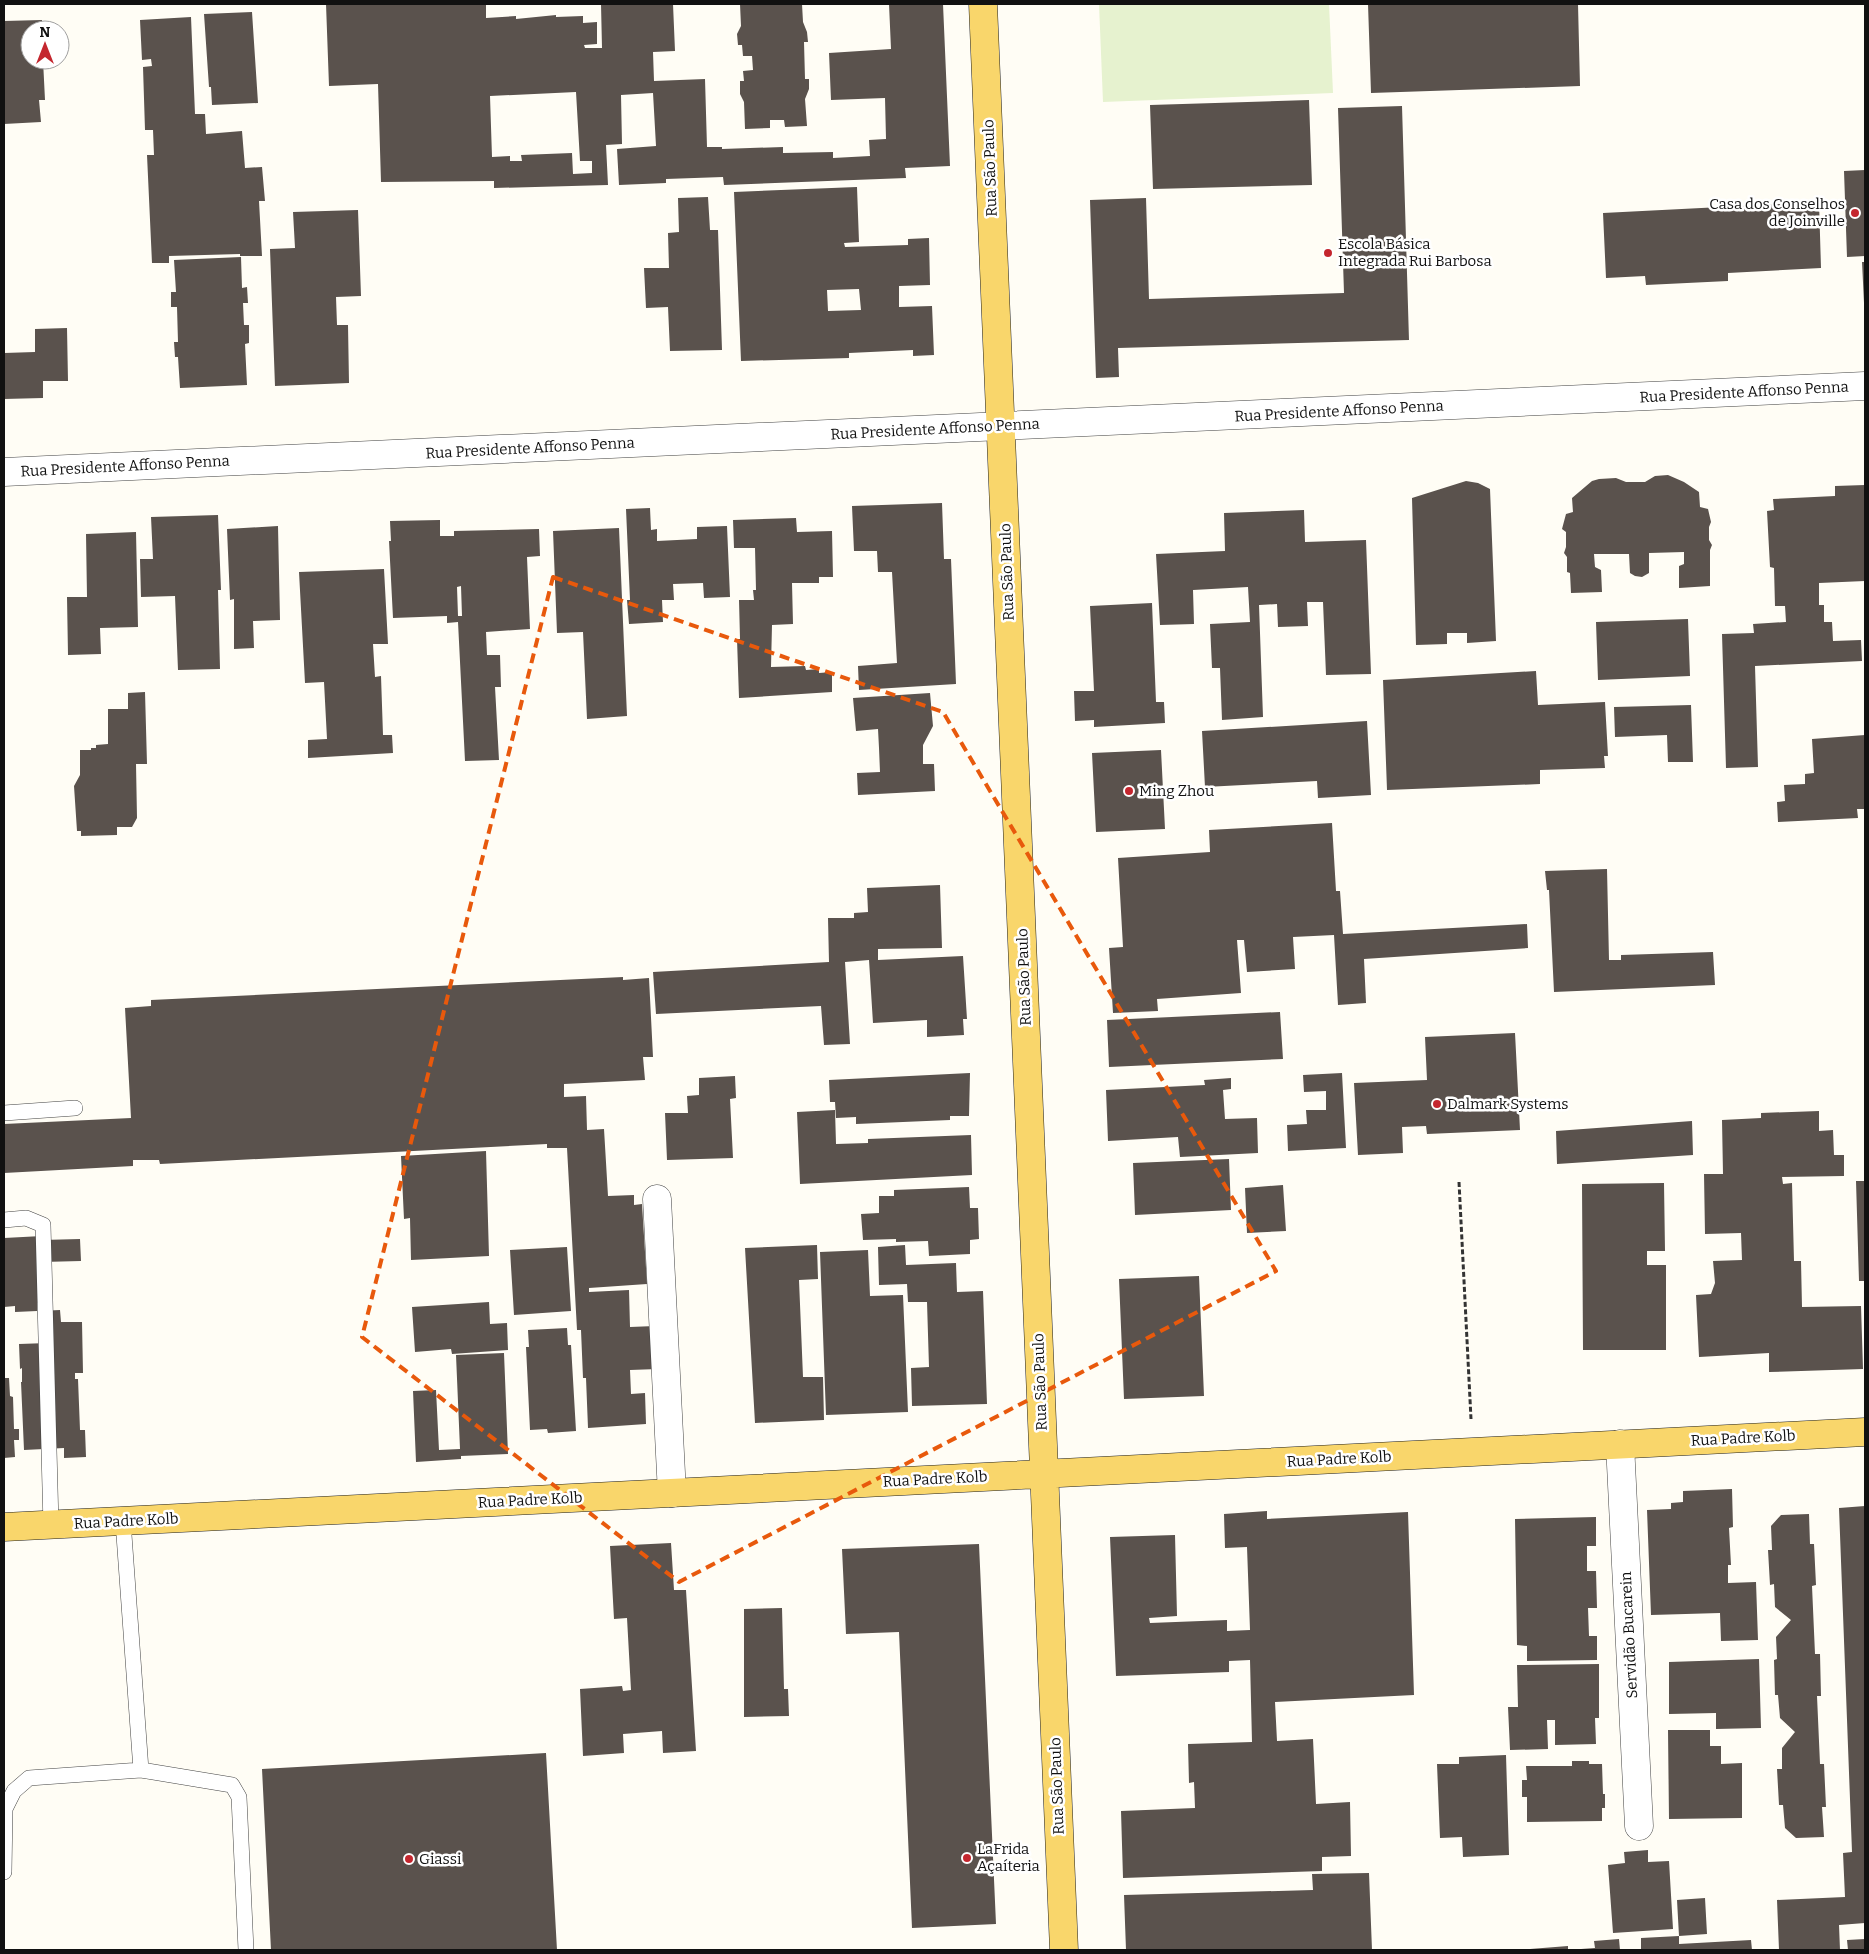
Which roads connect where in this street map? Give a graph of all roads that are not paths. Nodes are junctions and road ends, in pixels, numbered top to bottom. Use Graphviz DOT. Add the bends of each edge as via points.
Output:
graph roads {
  1 [pos="983,4"];
  2 [pos="1865,386"];
  3 [pos="1000,426"];
  4 [pos="4,472"];
  5 [pos="75,1108"];
  6 [pos="4,1113"];
  7 [pos="657,1199"];
  8 [pos="4,1220"];
  9 [pos="1865,1432"];
  10 [pos="1620,1444"];
  11 [pos="1044,1474"];
  12 [pos="672,1493"];
  13 [pos="123,1521"];
  14 [pos="50,1525"];
  15 [pos="4,1527"];
  16 [pos="141,1770"];
  17 [pos="1639,1826"];
  18 [pos="4,1872"];
  19 [pos="246,1950"];
  20 [pos="1064,1950"];
  1 -- 3 [label="main road, Rua São Paulo"];
  2 -- 3 [label="street, Rua Presidente Affonso Penna"];
  3 -- 4 [label="street, Rua Presidente Affonso Penna"];
  3 -- 11 [label="main road, Rua São Paulo"];
  5 -- 6 [label="lane"];
  7 -- 12 [label="street"];
  8 -- 14 [label="lane" via="26,1218 43,1224"];
  9 -- 10 [label="main road, Rua Padre Kolb"];
  10 -- 11 [label="main road, Rua Padre Kolb"];
  10 -- 17 [label="street, Servidão Bucarein"];
  11 -- 12 [label="main road, Rua Padre Kolb"];
  11 -- 20 [label="main road, Rua São Paulo"];
  12 -- 13 [label="main road, Rua Padre Kolb"];
  13 -- 14 [label="main road, Rua Padre Kolb"];
  13 -- 16 [label="lane"];
  14 -- 15 [label="main road, Rua Padre Kolb"];
  16 -- 18 [label="lane" via="28,1778 14,1791 5,1809"];
  16 -- 19 [label="lane" via="232,1785 239,1797"];
}
